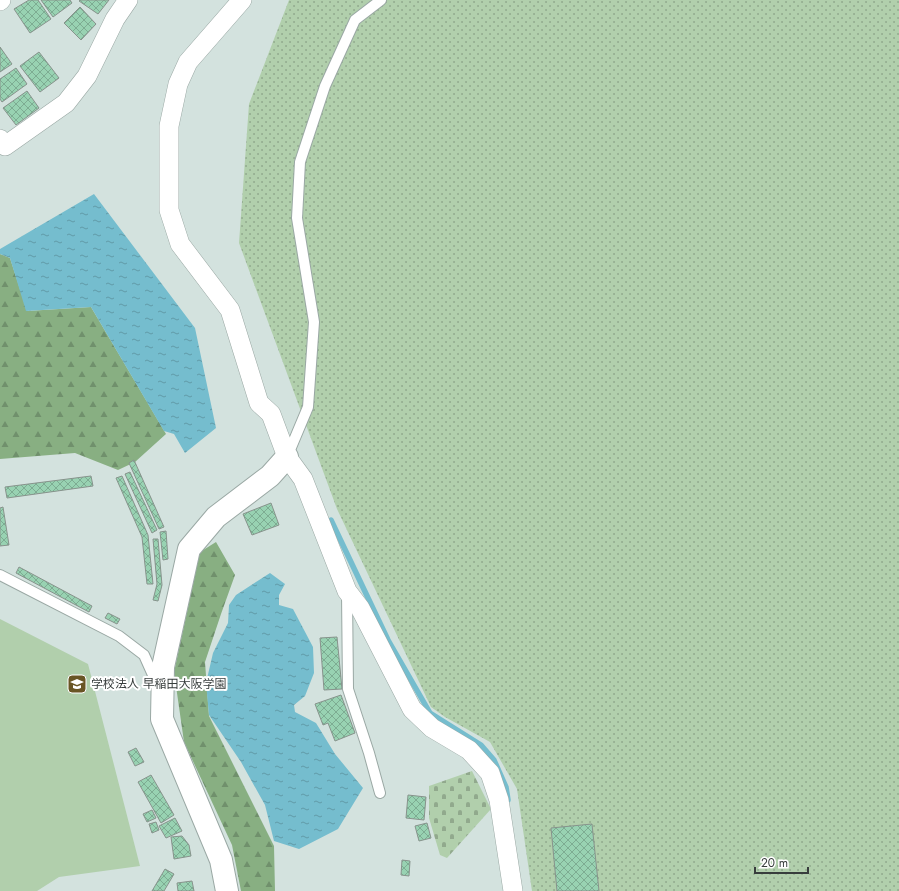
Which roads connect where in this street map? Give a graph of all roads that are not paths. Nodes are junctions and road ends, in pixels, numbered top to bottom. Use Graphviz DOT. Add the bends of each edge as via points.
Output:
graph roads {
  1 [pos="128,0"];
  2 [pos="242,0"];
  3 [pos="381,0"];
  4 [pos="2,145"];
  5 [pos="287,457"];
  6 [pos="0,575"];
  7 [pos="347,591"];
  8 [pos="162,694"];
  9 [pos="380,793"];
  10 [pos="227,891"];
  11 [pos="513,891"];
  1 -- 4 [label="street" via="115,18 87,76 66,103"];
  2 -- 5 [label="street" via="188,62 178,84 169,126 170,210 180,244 230,310 258,402 271,414"];
  3 -- 5 [label="lane" via="355,20 325,86 300,162 297,218 314,322 308,407"];
  5 -- 7 [label="street" via="303,479"];
  5 -- 8 [label="street" via="270,476 216,517 189,549 163,667"];
  6 -- 8 [label="lane" via="119,636 144,654"];
  7 -- 9 [label="lane" via="348,689"];
  7 -- 11 [label="street" via="360,608 412,709 432,728 469,750 490,773 500,806"];
  8 -- 10 [label="street" via="162,718 222,860"];
}
